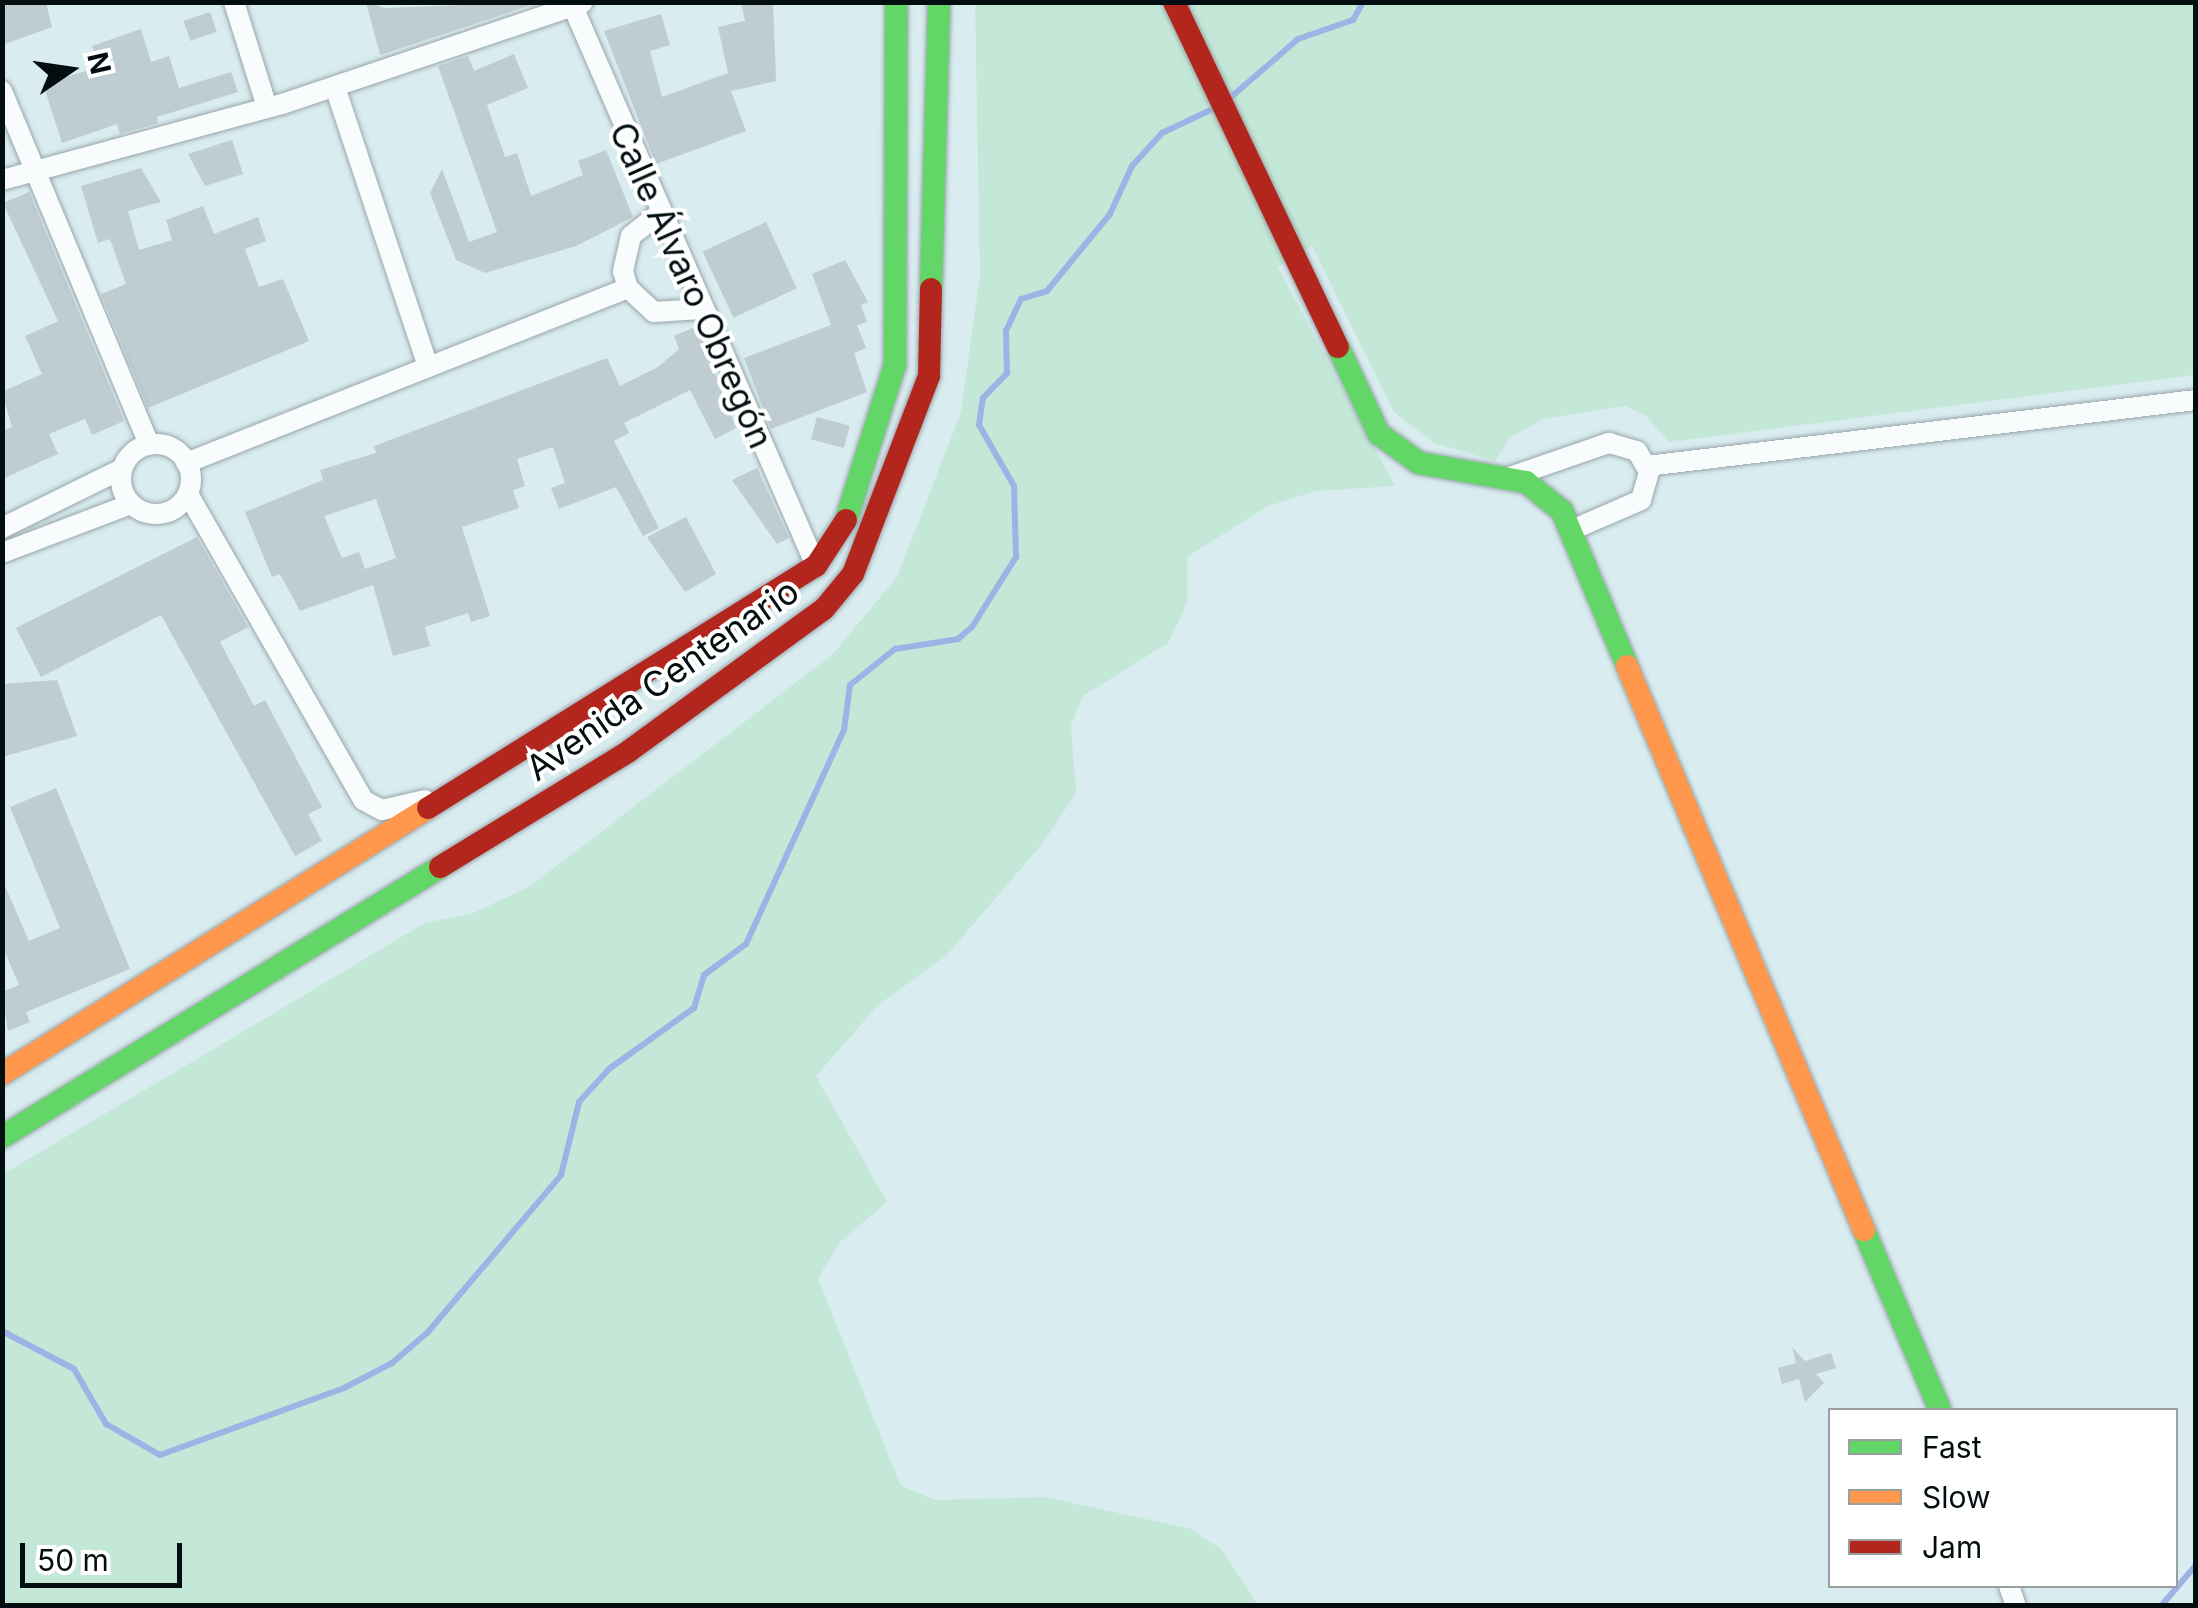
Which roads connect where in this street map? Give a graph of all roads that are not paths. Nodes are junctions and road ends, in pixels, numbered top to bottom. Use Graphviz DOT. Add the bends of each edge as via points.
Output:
graph roads {
  1 [pos="234,2"];
  2 [pos="896,2"];
  3 [pos="940,2"];
  4 [pos="1174,2"];
  5 [pos="576,4"];
  6 [pos="335,87"];
  7 [pos="2,91"];
  8 [pos="266,107"];
  9 [pos="31,172"];
  10 [pos="2,180"];
  11 [pos="660,213"];
  12 [pos="628,288"];
  13 [pos="702,309"];
  14 [pos="428,367"];
  15 [pos="2196,400"];
  16 [pos="149,444"];
  17 [pos="186,463"];
  18 [pos="1647,466"];
  19 [pos="122,468"];
  20 [pos="1510,477"];
  21 [pos="188,494"];
  22 [pos="131,504"];
  23 [pos="2,528"];
  24 [pos="1572,530"];
  25 [pos="2,553"];
  26 [pos="816,566"];
  27 [pos="461,789"];
  28 [pos="2,1074"];
  29 [pos="2,1137"];
  30 [pos="1939,1408"];
  1 -- 8 [label="street"];
  2 -- 26 [label="main road, Avenida Centenario" via="895,365 846,520"];
  3 -- 29 [label="main road, Avenida Centenario" via="929,376 853,574 824,609 629,751"];
  4 -- 20 [label="main road" via="1379,434 1420,464"];
  5 -- 6 [label="street"];
  5 -- 11 [label="street, Calle Álvaro Obregón"];
  6 -- 8 [label="street"];
  6 -- 14 [label="street"];
  7 -- 9 [label="street"];
  8 -- 9 [label="street"];
  9 -- 10 [label="street"];
  9 -- 16 [label="street"];
  11 -- 12 [label="street" via="624,252"];
  11 -- 13 [label="street, Calle Álvaro Obregón"];
  12 -- 13 [label="street" via="654,312"];
  12 -- 14 [label="street"];
  13 -- 26 [label="street, Calle Álvaro Obregón"];
  14 -- 17 [label="street"];
  15 -- 18 [label="street"];
  16 -- 17 [label="street" via="172,448"];
  16 -- 19 [label="street"];
  17 -- 21 [label="street"];
  18 -- 20 [label="street" via="1632,448 1610,442"];
  18 -- 24 [label="street" via="1638,505"];
  19 -- 22 [label="street"];
  19 -- 23 [label="street"];
  20 -- 24 [label="main road" via="1542,490"];
  21 -- 22 [label="street" via="162,514"];
  21 -- 27 [label="street" via="362,800 382,810"];
  22 -- 25 [label="street"];
  24 -- 30 [label="main road"];
  26 -- 27 [label="main road, Avenida Centenario"];
  27 -- 28 [label="main road, Avenida Centenario"];
}
